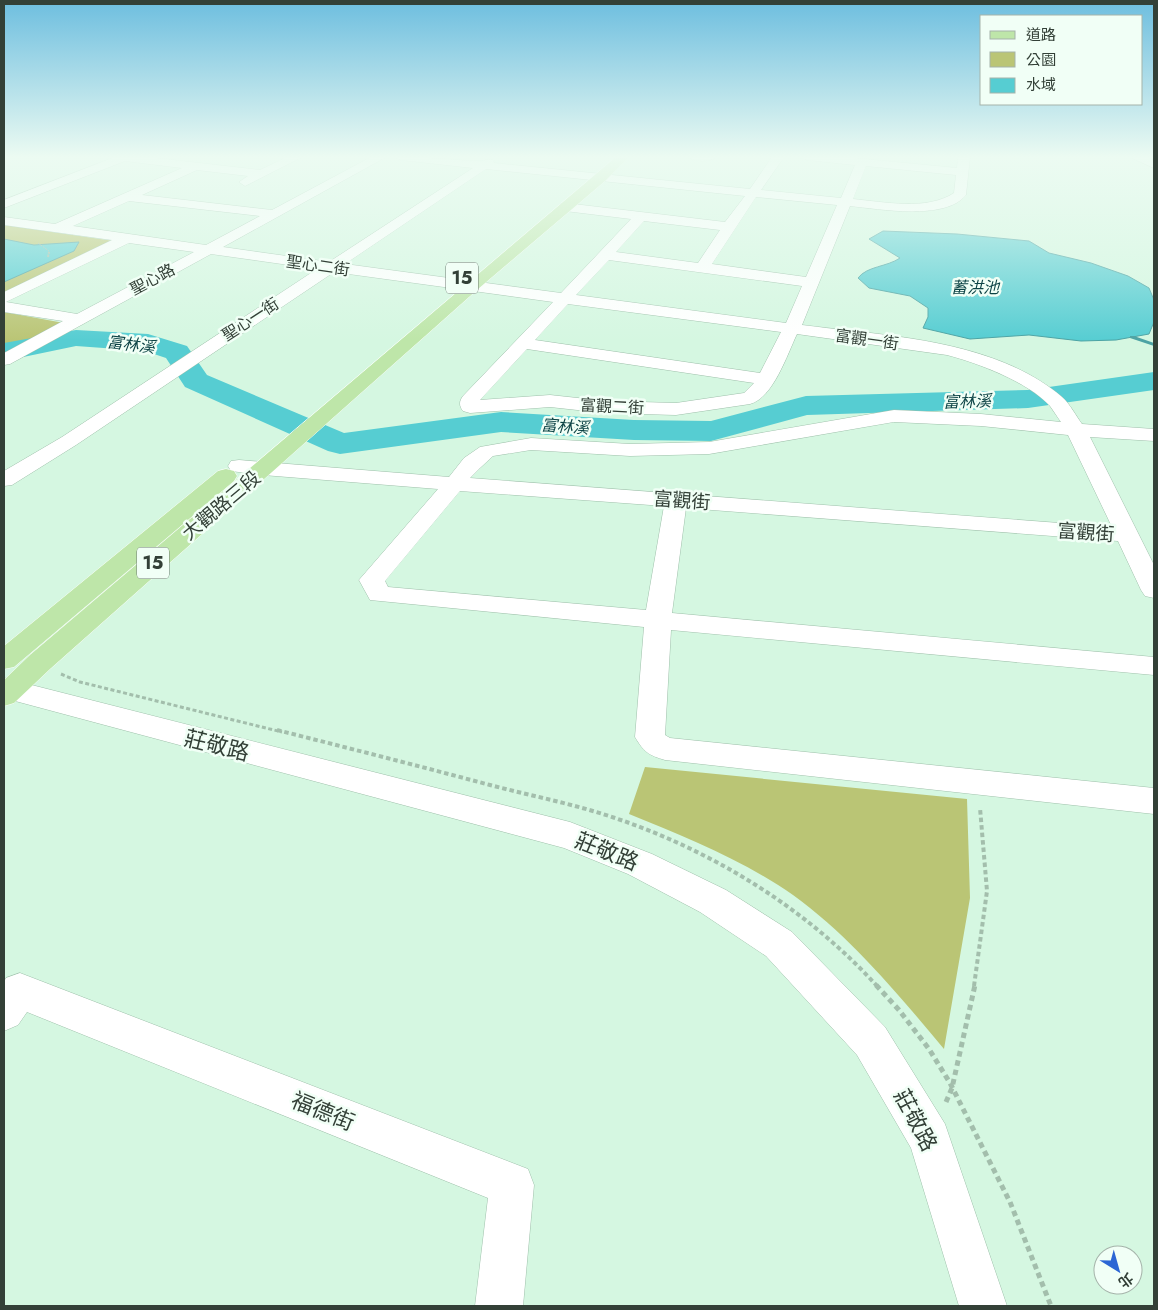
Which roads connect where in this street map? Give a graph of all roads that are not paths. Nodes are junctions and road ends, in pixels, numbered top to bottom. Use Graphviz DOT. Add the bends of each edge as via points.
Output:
graph roads {
  1 [pos="80,218"];
  2 [pos="265,218"];
  3 [pos="404,218"];
  4 [pos="534,218"];
  5 [pos="552,218"];
  6 [pos="639,218"];
  7 [pos="658,218"];
  8 [pos="736,218"];
  9 [pos="839,218"];
  10 [pos="4,220"];
  11 [pos="729,227"];
  12 [pos="58,228"];
  13 [pos="128,238"];
  14 [pos="209,249"];
  15 [pos="607,255"];
  16 [pos="330,267"];
  17 [pos="704,267"];
  18 [pos="810,282"];
  19 [pos="455,284"];
  20 [pos="473,286"];
  21 [pos="4,298"];
  22 [pos="563,299"];
  23 [pos="4,307"];
  24 [pos="78,319"];
  25 [pos="792,328"];
  26 [pos="394,335"];
  27 [pos="521,343"];
  28 [pos="4,360"];
  29 [pos="766,379"];
  30 [pos="317,399"];
  31 [pos="1076,430"];
  32 [pos="1154,435"];
  33 [pos="287,436"];
  34 [pos="238,466"];
  35 [pos="263,469"];
  36 [pos="4,480"];
  37 [pos="454,484"];
  38 [pos="676,500"];
  39 [pos="1126,535"];
  40 [pos="1154,590"];
  41 [pos="658,620"];
  42 [pos="1154,666"];
  43 [pos="5,684"];
  44 [pos="1154,800"];
  45 [pos="12,1002"];
  46 [pos="499,1306"];
  47 [pos="983,1306"];
  1 -- 12 [label="street"];
  2 -- 14 [label="street, 聖心路"];
  3 -- 16 [label="street, 聖心一街"];
  4 -- 19 [label="main road, 15"];
  5 -- 20 [label="main road, 15"];
  6 -- 15 [label="street, 富觀二街"];
  7 -- 11 [label="street"];
  8 -- 11 [label="street"];
  9 -- 18 [label="street, 富觀二街"];
  10 -- 12 [label="street, 聖心二街"];
  11 -- 17 [label="street"];
  12 -- 13 [label="street, 聖心二街"];
  13 -- 14 [label="street, 聖心二街"];
  13 -- 21 [label="street"];
  14 -- 16 [label="street, 聖心二街"];
  14 -- 24 [label="street, 聖心路"];
  15 -- 17 [label="street"];
  15 -- 22 [label="street, 富觀二街"];
  16 -- 19 [label="street, 聖心二街"];
  16 -- 36 [label="street, 聖心一街" via="69,441"];
  17 -- 18 [label="street"];
  18 -- 25 [label="street, 富觀二街"];
  19 -- 20 [label="street, 富觀一街"];
  19 -- 26 [label="main road, 15"];
  20 -- 22 [label="street, 富觀一街"];
  20 -- 33 [label="main road, 15" via="342,400"];
  22 -- 25 [label="street, 富觀一街"];
  22 -- 27 [label="street, 富觀二街"];
  23 -- 24 [label="street"];
  24 -- 28 [label="street, 聖心路"];
  25 -- 29 [label="street, 富觀二街"];
  25 -- 31 [label="street, 富觀一街" via="947,350 992,364 1026,379 1057,402"];
  27 -- 29 [label="street"];
  27 -- 29 [label="street, 富觀二街" via="470,400 470,408 550,401 605,407 676,409 750,398"];
  30 -- 33 [label="main road, 15"];
  31 -- 32 [label="street"];
  31 -- 37 [label="street" via="981,420 894,416 709,448 630,450 532,444 487,450"];
  31 -- 39 [label="street, 富觀一街"];
  33 -- 34 [label="main road, 大觀路三段 / 15"];
  33 -- 35 [label="main road, 大觀路三段 / 15"];
  34 -- 35 [label="street, 富觀街"];
  34 -- 43 [label="main road, 大觀路三段 / 15"];
  35 -- 37 [label="street, 富觀街"];
  35 -- 43 [label="main road, 大觀路三段 / 15" via="40,662"];
  37 -- 38 [label="street, 富觀街"];
  37 -- 41 [label="street" via="372,580 379,594"];
  38 -- 39 [label="street, 富觀街"];
  38 -- 41 [label="street"];
  39 -- 40 [label="street, 富觀一街"];
  41 -- 42 [label="street"];
  41 -- 44 [label="street" via="650,737 665,749"];
  43 -- 47 [label="street, 莊敬路" via="570,836 640,864 713,901 779,944 871,1041 930,1139"];
  45 -- 46 [label="street, 福德街" via="512,1185"];
}
